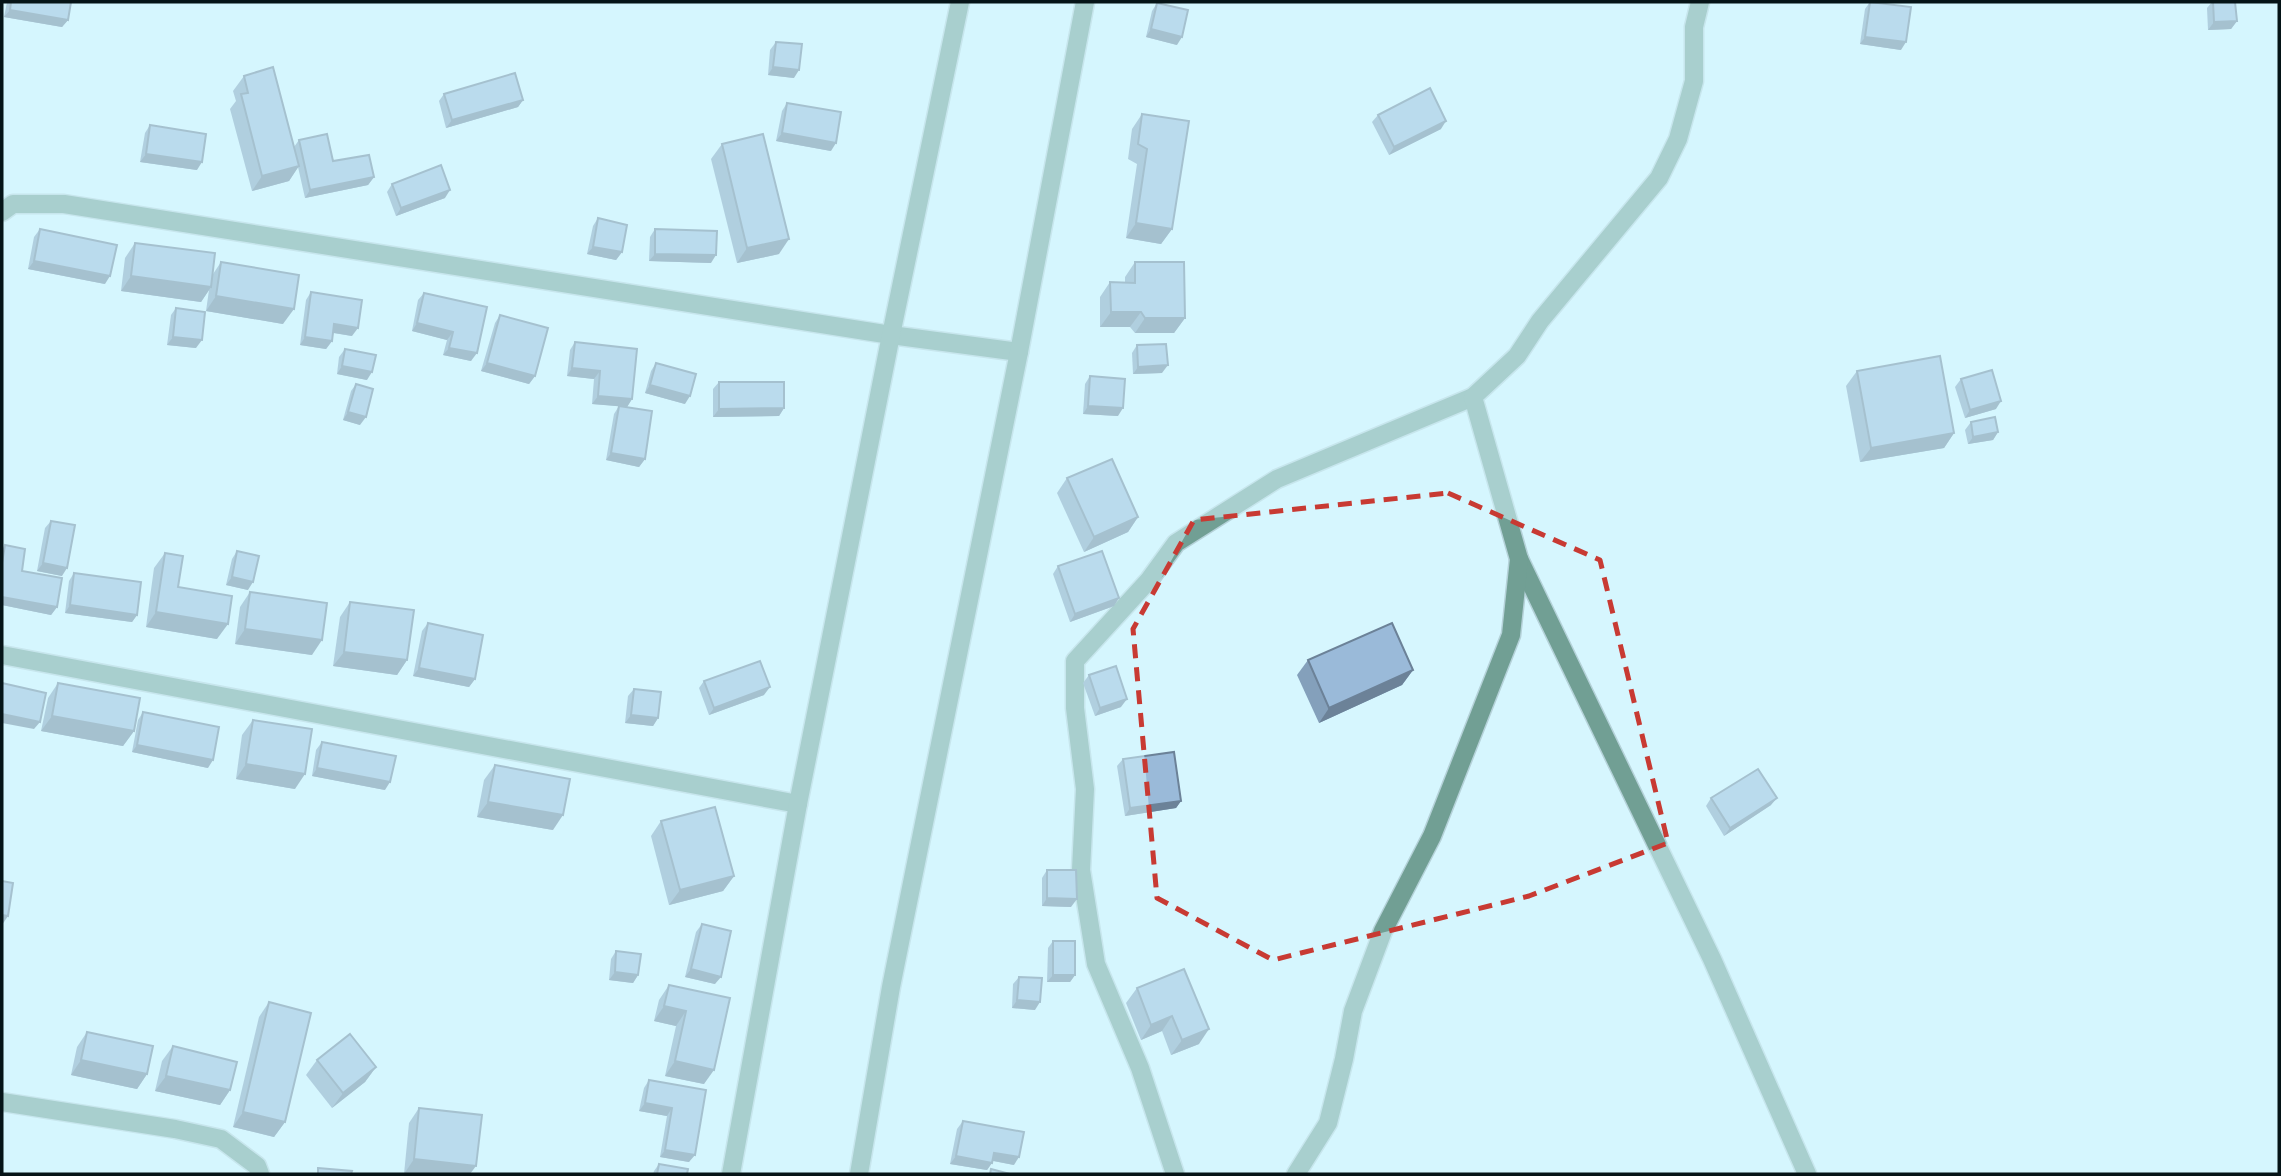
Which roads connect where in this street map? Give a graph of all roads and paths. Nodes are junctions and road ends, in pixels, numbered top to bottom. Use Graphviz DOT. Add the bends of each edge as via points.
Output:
graph roads {
  1 [pos="960,2"];
  2 [pos="1085,2"];
  3 [pos="1700,2"];
  4 [pos="2,212"];
  5 [pos="891,335"];
  6 [pos="1019,352"];
  7 [pos="1473,397"];
  8 [pos="1519,559"];
  9 [pos="2,655"];
  10 [pos="798,804"];
  11 [pos="2,1102"];
  12 [pos="260,1174"];
  13 [pos="731,1174"];
  14 [pos="859,1174"];
  15 [pos="1175,1174"];
  16 [pos="1296,1174"];
  17 [pos="1807,1174"];
  1 -- 5 [label="street"];
  2 -- 6 [label="street"];
  3 -- 7 [label="street" via="1694,27 1693,81 1678,139 1659,178 1540,321 1517,356"];
  4 -- 5 [label="street" via="13,204 64,204"];
  5 -- 6 [label="street"];
  5 -- 10 [label="street"];
  6 -- 14 [label="street" via="893,974"];
  7 -- 8 [label="street"];
  7 -- 15 [label="street" via="1277,479 1176,544 1075,662 1075,708 1085,789 1081,870 1096,964 1140,1068"];
  8 -- 16 [label="street" via="1511,635 1432,836 1383,931 1357,1000 1328,1123"];
  8 -- 17 [label="street" via="1712,959"];
  9 -- 10 [label="street"];
  10 -- 13 [label="street"];
  11 -- 12 [label="street" via="221,1139 257,1166"];
}
